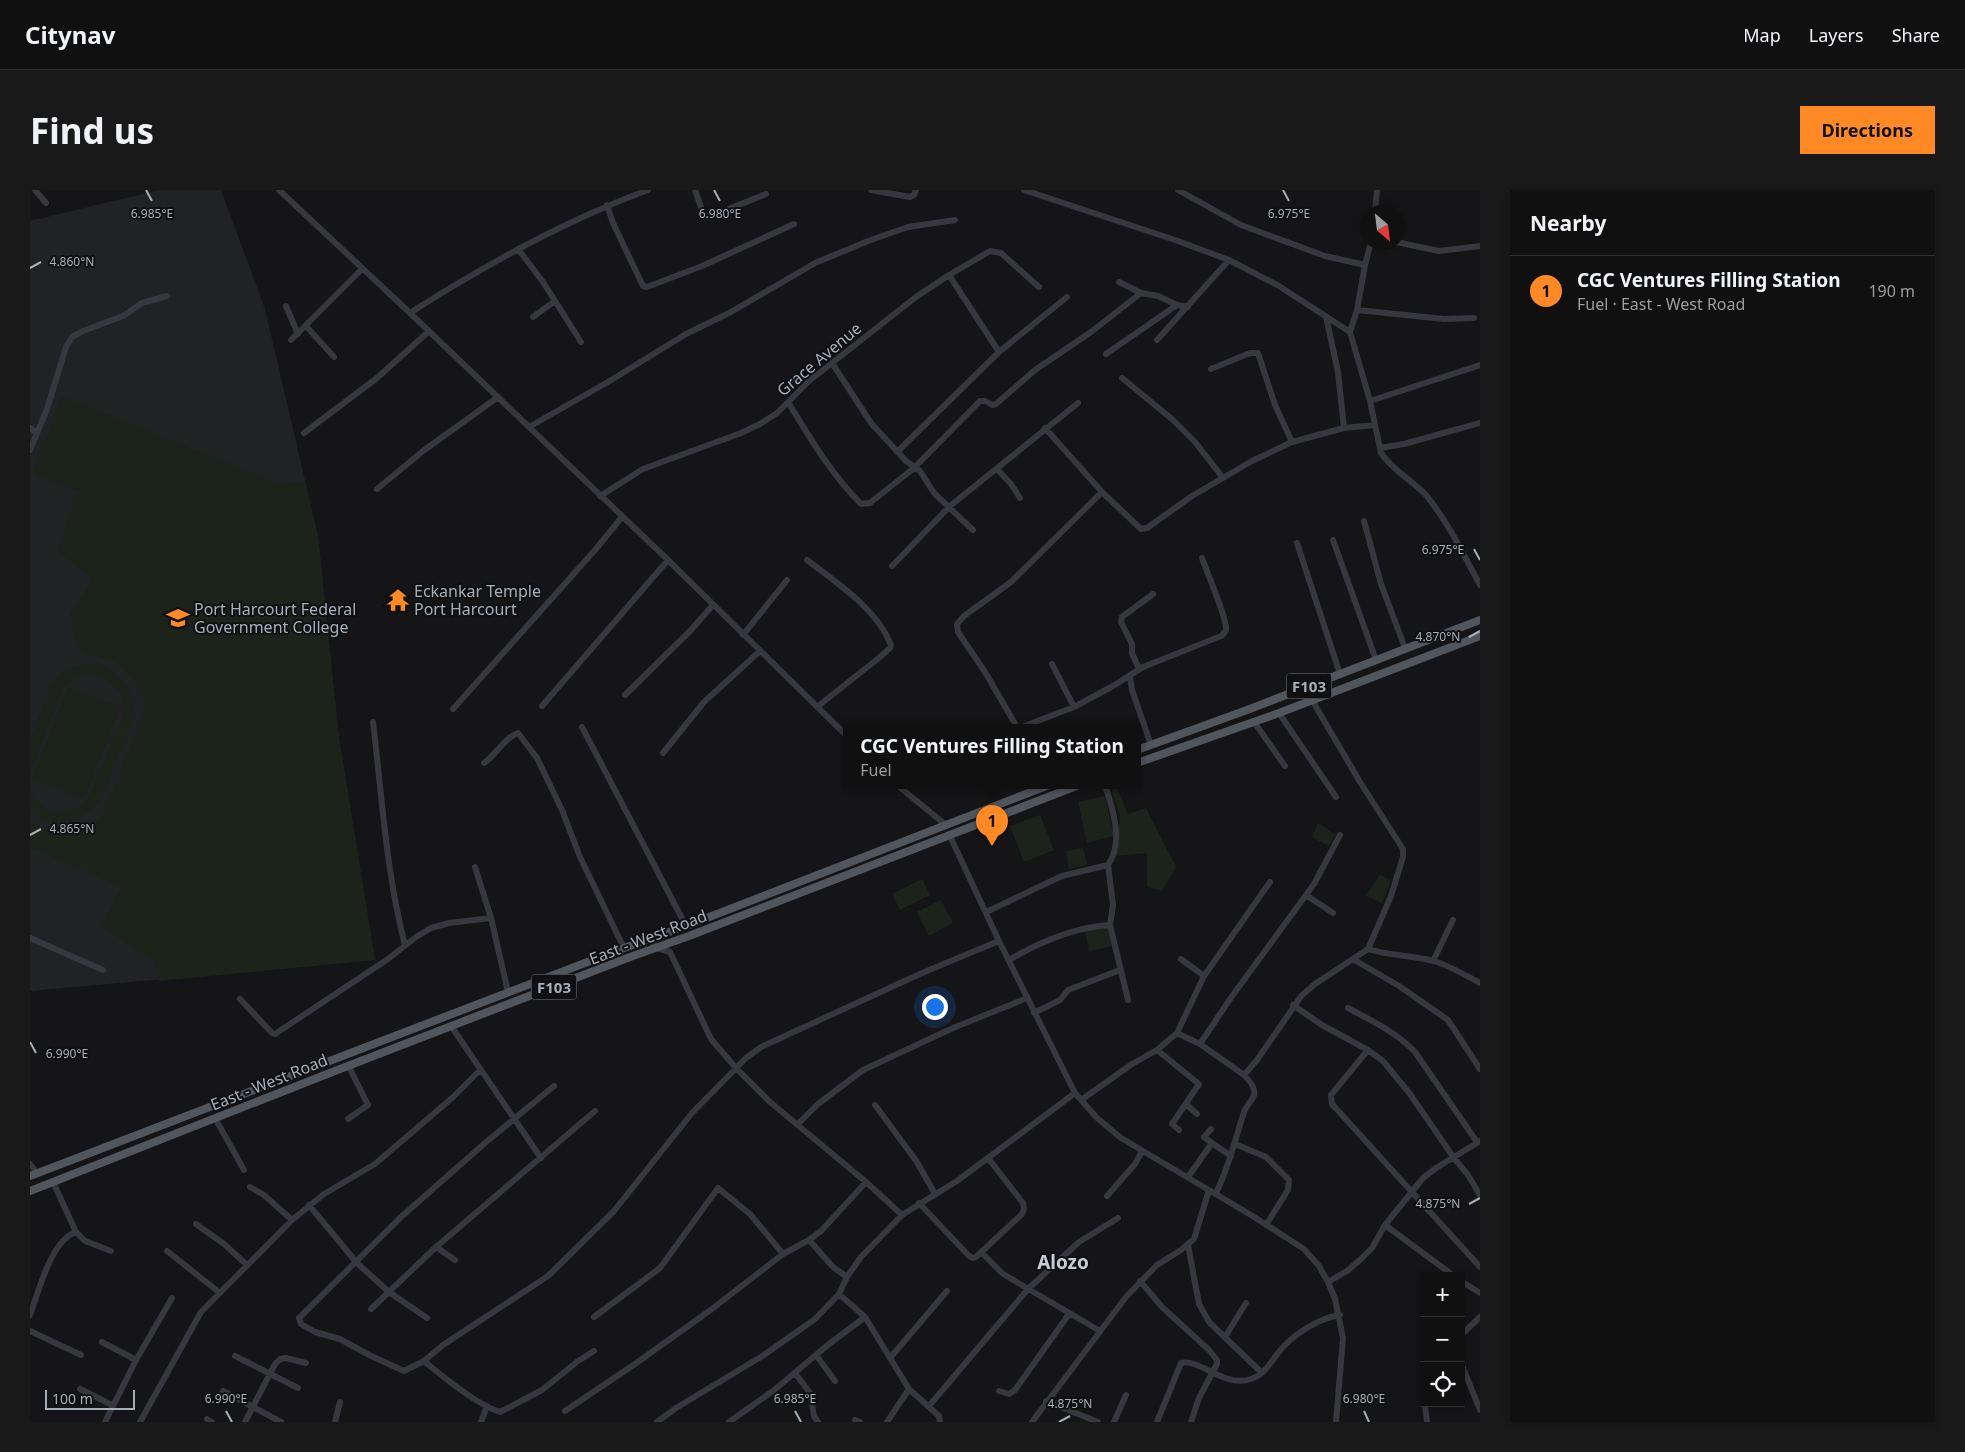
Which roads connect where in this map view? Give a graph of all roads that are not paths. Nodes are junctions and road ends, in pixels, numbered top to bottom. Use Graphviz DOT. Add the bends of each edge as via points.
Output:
graph roads {
  1 [pos="35,190"];
  2 [pos="279,190"];
  3 [pos="648,190"];
  4 [pos="695,190"];
  5 [pos="872,190"];
  6 [pos="916,190"];
  7 [pos="1024,190"];
  8 [pos="1178,190"];
  9 [pos="1377,190"];
  10 [pos="766,194"];
  11 [pos="46,203"];
  12 [pos="607,205"];
  13 [pos="1376,205"];
  14 [pos="955,220"];
  15 [pos="794,224"];
  16 [pos="1405,244"];
  17 [pos="1480,246"];
  18 [pos="518,249"];
  19 [pos="1369,250"];
  20 [pos="1229,260"];
  21 [pos="1365,265"];
  22 [pos="362,269"];
  23 [pos="949,275"];
  24 [pos="1119,282"];
  25 [pos="1039,287"];
  26 [pos="1141,293"];
  27 [pos="167,296"];
  28 [pos="1068,297"];
  29 [pos="555,301"];
  30 [pos="1177,304"];
  31 [pos="286,306"];
  32 [pos="1188,307"];
  33 [pos="1357,310"];
  34 [pos="410,313"];
  35 [pos="533,317"];
  36 [pos="1326,318"];
  37 [pos="1474,318"];
  38 [pos="306,326"];
  39 [pos="428,332"];
  40 [pos="1350,332"];
  41 [pos="298,334"];
  42 [pos="292,340"];
  43 [pos="1156,340"];
  44 [pos="581,342"];
  45 [pos="999,352"];
  46 [pos="1106,354"];
  47 [pos="334,357"];
  48 [pos="832,363"];
  49 [pos="1480,365"];
  50 [pos="1212,369"];
  51 [pos="1122,378"];
  52 [pos="498,397"];
  53 [pos="1370,401"];
  54 [pos="788,402"];
  55 [pos="1078,403"];
  56 [pos="1480,423"];
  57 [pos="1375,425"];
  58 [pos="529,427"];
  59 [pos="30,428"];
  60 [pos="1046,428"];
  61 [pos="1344,428"];
  62 [pos="37,433"];
  63 [pos="304,433"];
  64 [pos="1292,442"];
  65 [pos="1380,448"];
  66 [pos="30,450"];
  67 [pos="898,452"];
  68 [pos="914,468"];
  69 [pos="997,469"];
  70 [pos="1223,478"];
  71 [pos="377,489"];
  72 [pos="1102,492"];
  73 [pos="600,496"];
  74 [pos="1020,498"];
  75 [pos="950,506"];
  76 [pos="622,517"];
  77 [pos="1364,521"];
  78 [pos="973,530"];
  79 [pos="1333,540"];
  80 [pos="1297,543"];
  81 [pos="1202,558"];
  82 [pos="668,560"];
  83 [pos="807,560"];
  84 [pos="892,566"];
  85 [pos="787,580"];
  86 [pos="1480,585"];
  87 [pos="1153,594"];
  88 [pos="713,605"];
  89 [pos="1480,620"];
  90 [pos="743,635"];
  91 [pos="1480,636"];
  92 [pos="1405,648"];
  93 [pos="760,651"];
  94 [pos="1376,660"];
  95 [pos="1052,664"];
  96 [pos="1139,669"];
  97 [pos="1340,674"];
  98 [pos="1130,677"];
  99 [pos="625,695"];
  100 [pos="1312,700"];
  101 [pos="542,706"];
  102 [pos="816,707"];
  103 [pos="1074,707"];
  104 [pos="453,709"];
  105 [pos="1279,713"];
  106 [pos="373,722"];
  107 [pos="1254,722"];
  108 [pos="1015,724"];
  109 [pos="1030,724"];
  110 [pos="582,727"];
  111 [pos="843,732"];
  112 [pos="1151,745"];
  113 [pos="1141,749"];
  114 [pos="663,753"];
  115 [pos="1141,762"];
  116 [pos="484,764"];
  117 [pos="1285,766"];
  118 [pos="905,789"];
  119 [pos="1033,789"];
  120 [pos="1068,789"];
  121 [pos="1106,789"];
  122 [pos="903,791"];
  123 [pos="1336,797"];
  124 [pos="946,826"];
  125 [pos="949,834"];
  126 [pos="1340,835"];
  127 [pos="1108,865"];
  128 [pos="475,867"];
  129 [pos="1270,882"];
  130 [pos="1306,895"];
  131 [pos="986,912"];
  132 [pos="1333,913"];
  133 [pos="491,918"];
  134 [pos="1453,920"];
  135 [pos="1110,925"];
  136 [pos="686,926"];
  137 [pos="30,938"];
  138 [pos="650,939"];
  139 [pos="999,941"];
  140 [pos="405,945"];
  141 [pos="624,948"];
  142 [pos="656,948"];
  143 [pos="1368,949"];
  144 [pos="1181,959"];
  145 [pos="1353,959"];
  146 [pos="1008,960"];
  147 [pos="1433,961"];
  148 [pos="102,970"];
  149 [pos="1120,970"];
  150 [pos="1204,976"];
  151 [pos="1480,984"];
  152 [pos="508,992"];
  153 [pos="1027,998"];
  154 [pos="240,999"];
  155 [pos="1128,1000"];
  156 [pos="1293,1005"];
  157 [pos="1348,1008"];
  158 [pos="1034,1013"];
  159 [pos="451,1026"];
  160 [pos="1177,1033"];
  161 [pos="1200,1044"];
  162 [pos="1157,1050"];
  163 [pos="1368,1050"];
  164 [pos="348,1065"];
  165 [pos="736,1068"];
  166 [pos="1480,1069"];
  167 [pos="480,1070"];
  168 [pos="1244,1075"];
  169 [pos="554,1086"];
  170 [pos="1075,1093"];
  171 [pos="1081,1100"];
  172 [pos="875,1104"];
  173 [pos="1186,1104"];
  174 [pos="595,1111"];
  175 [pos="1197,1114"];
  176 [pos="215,1118"];
  177 [pos="348,1119"];
  178 [pos="514,1120"];
  179 [pos="798,1125"];
  180 [pos="1211,1129"];
  181 [pos="1179,1130"];
  182 [pos="1479,1141"];
  183 [pos="1212,1142"];
  184 [pos="1235,1144"];
  185 [pos="1142,1151"];
  186 [pos="1231,1156"];
  187 [pos="541,1158"];
  188 [pos="988,1158"];
  189 [pos="1454,1158"];
  190 [pos="30,1164"];
  191 [pos="244,1170"];
  192 [pos="34,1175"];
  193 [pos="1188,1177"];
  194 [pos="53,1182"];
  195 [pos="866,1182"];
  196 [pos="250,1187"];
  197 [pos="30,1191"];
  198 [pos="1213,1192"];
  199 [pos="1411,1192"];
  200 [pos="935,1194"];
  201 [pos="1480,1195"];
  202 [pos="1107,1196"];
  203 [pos="918,1204"];
  204 [pos="309,1205"];
  205 [pos="902,1215"];
  206 [pos="1118,1218"];
  207 [pos="292,1220"];
  208 [pos="196,1224"];
  209 [pos="1266,1225"];
  210 [pos="1385,1225"];
  211 [pos="76,1232"];
  212 [pos="809,1240"];
  213 [pos="1188,1245"];
  214 [pos="436,1247"];
  215 [pos="111,1251"];
  216 [pos="167,1251"];
  217 [pos="982,1253"];
  218 [pos="783,1254"];
  219 [pos="455,1260"];
  220 [pos="356,1263"];
  221 [pos="247,1265"];
  222 [pos="1480,1267"];
  223 [pos="1449,1272"];
  224 [pos="847,1277"];
  225 [pos="1140,1281"];
  226 [pos="1328,1282"];
  227 [pos="1465,1284"];
  228 [pos="1028,1289"];
  229 [pos="947,1291"];
  230 [pos="389,1292"];
  231 [pos="220,1293"];
  232 [pos="839,1294"];
  233 [pos="1480,1294"];
  234 [pos="172,1298"];
  235 [pos="1246,1304"];
  236 [pos="370,1309"];
  237 [pos="1070,1314"];
  238 [pos="1340,1314"];
  239 [pos="30,1315"];
  240 [pos="594,1317"];
  241 [pos="865,1317"];
  242 [pos="1480,1317"];
  243 [pos="427,1318"];
  244 [pos="30,1330"];
  245 [pos="1100,1331"];
  246 [pos="1465,1331"];
  247 [pos="1225,1337"];
  248 [pos="102,1342"];
  249 [pos="594,1351"];
  250 [pos="81,1355"];
  251 [pos="816,1355"];
  252 [pos="235,1356"];
  253 [pos="890,1358"];
  254 [pos="136,1360"];
  255 [pos="424,1361"];
  256 [pos="306,1363"];
  257 [pos="795,1373"];
  258 [pos="1212,1373"];
  259 [pos="1262,1373"];
  260 [pos="1465,1373"];
  261 [pos="270,1374"];
  262 [pos="835,1382"];
  263 [pos="298,1388"];
  264 [pos="80,1389"];
  265 [pos="908,1389"];
  266 [pos="223,1391"];
  267 [pos="999,1391"];
  268 [pos="1126,1395"];
  269 [pos="1046,1401"];
  270 [pos="340,1402"];
  271 [pos="112,1406"];
  272 [pos="488,1406"];
  273 [pos="929,1406"];
  274 [pos="252,1407"];
  275 [pos="1425,1407"];
  276 [pos="1480,1410"];
  277 [pos="565,1411"];
  278 [pos="104,1422"];
  279 [pos="140,1422"];
  280 [pos="245,1422"];
  281 [pos="281,1422"];
  282 [pos="335,1422"];
  283 [pos="481,1422"];
  284 [pos="657,1422"];
  285 [pos="729,1422"];
  286 [pos="818,1422"];
  287 [pos="887,1422"];
  288 [pos="940,1422"];
  289 [pos="1032,1422"];
  290 [pos="1098,1422"];
  291 [pos="1114,1422"];
  292 [pos="1157,1422"];
  293 [pos="1191,1422"];
  294 [pos="1336,1422"];
  295 [pos="1427,1422"];
  1 -- 11 [label="street"];
  2 -- 22 [label="street"];
  3 -- 12 [label="street"];
  4 -- 10 [label="street" via="703,213 709,217"];
  5 -- 6 [label="street" via="910,198"];
  7 -- 20 [label="street"];
  8 -- 21 [label="street" via="1241,225 1324,256"];
  9 -- 13 [label="street"];
  12 -- 15 [label="street" via="643,286 647,287"];
  12 -- 18 [label="street"];
  14 -- 58 [label="street" via="908,227 815,263 732,312 686,334"];
  16 -- 17 [label="street" via="1439,251"];
  18 -- 29 [label="street"];
  18 -- 34 [label="street"];
  19 -- 21 [label="street"];
  20 -- 32 [label="street"];
  20 -- 36 [label="street" via="1279,286"];
  21 -- 33 [label="street"];
  22 -- 34 [label="street"];
  22 -- 38 [label="street"];
  23 -- 25 [label="street, Grace Avenue" via="994,251 1001,253"];
  23 -- 45 [label="street"];
  23 -- 48 [label="street, Grace Avenue"];
  24 -- 26 [label="street"];
  26 -- 30 [label="street"];
  26 -- 68 [label="street" via="1035,370 996,404 980,401"];
  27 -- 62 [label="street" via="142,303 123,316 72,337"];
  28 -- 45 [label="street"];
  29 -- 35 [label="street"];
  29 -- 44 [label="street"];
  30 -- 32 [label="street"];
  30 -- 46 [label="street"];
  31 -- 41 [label="street"];
  32 -- 43 [label="street"];
  33 -- 37 [label="street" via="1444,319"];
  33 -- 40 [label="street"];
  34 -- 39 [label="street"];
  36 -- 40 [label="street"];
  36 -- 61 [label="street" via="1338,372"];
  38 -- 41 [label="street"];
  38 -- 47 [label="street"];
  39 -- 52 [label="street"];
  39 -- 63 [label="street" via="377,378"];
  40 -- 53 [label="street"];
  41 -- 42 [label="street"];
  45 -- 67 [label="street"];
  48 -- 54 [label="street, Grace Avenue"];
  48 -- 67 [label="street" via="871,423"];
  49 -- 53 [label="street"];
  50 -- 64 [label="street" via="1250,353 1258,353 1275,405"];
  51 -- 70 [label="street" via="1172,418"];
  52 -- 58 [label="street"];
  52 -- 71 [label="street"];
  53 -- 57 [label="street"];
  54 -- 68 [label="street" via="837,478 861,504 870,503"];
  54 -- 73 [label="street, Grace Avenue" via="760,424 643,469"];
  55 -- 60 [label="street"];
  56 -- 65 [label="street"];
  57 -- 61 [label="street"];
  57 -- 65 [label="street"];
  58 -- 73 [label="street"];
  59 -- 62 [label="street"];
  60 -- 69 [label="street"];
  60 -- 72 [label="street"];
  61 -- 64 [label="street"];
  62 -- 66 [label="street"];
  64 -- 70 [label="street"];
  65 -- 86 [label="street" via="1386,460 1426,496"];
  67 -- 68 [label="street"];
  68 -- 75 [label="street" via="934,493"];
  69 -- 74 [label="street"];
  69 -- 75 [label="street"];
  70 -- 72 [label="street" via="1144,529 1140,529"];
  72 -- 108 [label="street" via="1011,582 957,624 958,632"];
  73 -- 76 [label="street"];
  75 -- 78 [label="street"];
  75 -- 84 [label="street"];
  76 -- 82 [label="street"];
  76 -- 104 [label="street"];
  77 -- 92 [label="street" via="1380,584"];
  79 -- 94 [label="street"];
  80 -- 97 [label="street"];
  81 -- 96 [label="street" via="1225,621 1225,632"];
  82 -- 88 [label="street"];
  82 -- 101 [label="street"];
  83 -- 102 [label="street" via="856,598 891,645"];
  85 -- 90 [label="street"];
  87 -- 96 [label="street" via="1122,617"];
  88 -- 90 [label="street"];
  88 -- 99 [label="street"];
  89 -- 92 [label="main road, F103"];
  90 -- 93 [label="street"];
  91 -- 100 [label="main road, F103"];
  92 -- 94 [label="main road, F103"];
  93 -- 102 [label="street"];
  93 -- 114 [label="street" via="704,702"];
  94 -- 97 [label="main road, F103"];
  95 -- 103 [label="street"];
  96 -- 98 [label="street"];
  97 -- 112 [label="main road, F103"];
  98 -- 103 [label="street"];
  98 -- 112 [label="street"];
  100 -- 105 [label="main road, F103"];
  100 -- 143 [label="street" via="1403,849 1391,896"];
  102 -- 111 [label="street"];
  103 -- 109 [label="street"];
  105 -- 107 [label="main road, F103"];
  105 -- 123 [label="street"];
  106 -- 140 [label="street" via="380,800"];
  107 -- 115 [label="main road, F103"];
  107 -- 117 [label="street"];
  110 -- 136 [label="street"];
  112 -- 113 [label="main road, F103"];
  116 -- 141 [label="street" via="512,735 518,733 537,758"];
  118 -- 122 [label="street"];
  119 -- 124 [label="main road, East - West Road / F103"];
  120 -- 125 [label="main road, East - West Road / F103"];
  121 -- 127 [label="street" via="1116,847 1115,856"];
  122 -- 124 [label="street"];
  124 -- 136 [label="main road, East - West Road / F103"];
  125 -- 131 [label="street"];
  125 -- 142 [label="main road, East - West Road / F103"];
  126 -- 130 [label="street"];
  127 -- 131 [label="street" via="1062,876"];
  127 -- 135 [label="street" via="1113,905"];
  128 -- 133 [label="street"];
  129 -- 150 [label="street"];
  130 -- 132 [label="street"];
  130 -- 161 [label="street"];
  131 -- 139 [label="street"];
  133 -- 140 [label="street" via="431,928"];
  133 -- 152 [label="street"];
  134 -- 147 [label="street"];
  135 -- 146 [label="street" via="1054,938"];
  135 -- 149 [label="street"];
  136 -- 138 [label="main road, East - West Road / F103"];
  137 -- 148 [label="street"];
  138 -- 141 [label="main road, East - West Road / F103"];
  138 -- 142 [label="street"];
  139 -- 146 [label="street"];
  139 -- 165 [label="street" via="761,1047"];
  140 -- 154 [label="street" via="388,960 275,1034"];
  141 -- 152 [label="main road, East - West Road / F103"];
  142 -- 159 [label="main road, East - West Road / F103"];
  142 -- 165 [label="street" via="670,952 711,1039"];
  143 -- 145 [label="street"];
  143 -- 147 [label="street"];
  144 -- 150 [label="street"];
  145 -- 156 [label="street" via="1315,984"];
  145 -- 166 [label="street" via="1448,1020"];
  146 -- 153 [label="street"];
  147 -- 151 [label="street"];
  149 -- 155 [label="street"];
  149 -- 158 [label="street" via="1068,990 1060,1000"];
  150 -- 160 [label="street"];
  152 -- 192 [label="main road, East - West Road / F103"];
  153 -- 158 [label="street"];
  153 -- 179 [label="street" via="863,1070 818,1104"];
  156 -- 163 [label="street"];
  156 -- 168 [label="street"];
  157 -- 182 [label="street" via="1402,1039"];
  158 -- 170 [label="street"];
  159 -- 164 [label="main road, East - West Road / F103"];
  159 -- 167 [label="street"];
  160 -- 161 [label="street"];
  160 -- 162 [label="street"];
  161 -- 168 [label="street"];
  162 -- 171 [label="street"];
  162 -- 173 [label="street" via="1198,1084"];
  163 -- 189 [label="street" via="1396,1075"];
  163 -- 199 [label="street" via="1330,1099"];
  164 -- 176 [label="main road, East - West Road / F103"];
  164 -- 177 [label="street" via="368,1105"];
  165 -- 179 [label="street"];
  165 -- 255 [label="street" via="692,1112 614,1211 548,1276"];
  167 -- 178 [label="street"];
  167 -- 204 [label="street" via="375,1164"];
  168 -- 184 [label="street" via="1254,1095 1244,1110"];
  169 -- 178 [label="street"];
  170 -- 171 [label="street"];
  170 -- 188 [label="street"];
  171 -- 185 [label="street" via="1121,1138"];
  172 -- 200 [label="street"];
  173 -- 175 [label="street"];
  173 -- 181 [label="street" via="1172,1124"];
  174 -- 187 [label="street"];
  176 -- 191 [label="street"];
  176 -- 194 [label="main road, East - West Road / F103"];
  178 -- 187 [label="street"];
  178 -- 220 [label="street" via="401,1218"];
  179 -- 195 [label="street"];
  180 -- 183 [label="street" via="1204,1136"];
  182 -- 189 [label="street"];
  183 -- 186 [label="street"];
  183 -- 193 [label="street"];
  184 -- 186 [label="street"];
  184 -- 209 [label="street" via="1266,1157 1289,1180 1288,1190"];
  185 -- 193 [label="street"];
  185 -- 202 [label="street"];
  186 -- 198 [label="street" via="1225,1175"];
  187 -- 214 [label="street"];
  188 -- 200 [label="street"];
  188 -- 217 [label="street" via="1023,1203 1024,1209"];
  189 -- 199 [label="street" via="1423,1178"];
  189 -- 201 [label="street"];
  190 -- 192 [label="street"];
  193 -- 198 [label="street"];
  194 -- 197 [label="main road, East - West Road / F103"];
  194 -- 211 [label="street"];
  195 -- 205 [label="street"];
  195 -- 212 [label="street"];
  196 -- 207 [label="street"];
  198 -- 209 [label="street"];
  198 -- 213 [label="street" via="1198,1220 1196,1236"];
  199 -- 210 [label="street"];
  199 -- 222 [label="street"];
  200 -- 203 [label="street"];
  203 -- 205 [label="street"];
  203 -- 217 [label="street" via="969,1256 973,1258"];
  204 -- 207 [label="street"];
  204 -- 220 [label="street"];
  205 -- 224 [label="street" via="871,1246"];
  206 -- 228 [label="street" via="1079,1242"];
  207 -- 221 [label="street"];
  208 -- 221 [label="street"];
  209 -- 226 [label="street" via="1312,1256"];
  210 -- 223 [label="street"];
  210 -- 226 [label="street" via="1372,1248 1361,1259"];
  211 -- 215 [label="street" via="85,1241"];
  211 -- 239 [label="street" via="68,1234 56,1248"];
  212 -- 218 [label="street"];
  212 -- 224 [label="street" via="833,1267"];
  213 -- 225 [label="street" via="1157,1265"];
  213 -- 247 [label="street" via="1199,1304 1209,1322"];
  214 -- 219 [label="street"];
  214 -- 230 [label="street"];
  216 -- 231 [label="street"];
  217 -- 228 [label="street" via="1003,1274"];
  218 -- 240 [label="street" via="750,1214 718,1188 660,1268"];
  218 -- 277 [label="street" via="643,1358"];
  220 -- 230 [label="street"];
  220 -- 255 [label="street" via="300,1318 301,1324 340,1339 404,1371"];
  221 -- 231 [label="street"];
  224 -- 232 [label="street"];
  225 -- 245 [label="street"];
  225 -- 258 [label="street" via="1162,1307 1216,1357"];
  226 -- 238 [label="street"];
  227 -- 233 [label="street"];
  228 -- 237 [label="street"];
  228 -- 273 [label="street"];
  229 -- 253 [label="street"];
  230 -- 236 [label="street"];
  230 -- 243 [label="street"];
  231 -- 279 [label="street" via="201,1312"];
  232 -- 241 [label="street"];
  232 -- 284 [label="street" via="815,1319 768,1353"];
  234 -- 254 [label="street"];
  235 -- 247 [label="street"];
  237 -- 245 [label="street"];
  237 -- 267 [label="street" via="1015,1390 1009,1394"];
  238 -- 259 [label="street" via="1322,1320 1297,1335"];
  238 -- 294 [label="street" via="1343,1338"];
  241 -- 251 [label="street"];
  241 -- 253 [label="street"];
  242 -- 246 [label="street"];
  244 -- 250 [label="street"];
  245 -- 269 [label="street"];
  247 -- 259 [label="street"];
  248 -- 254 [label="street"];
  249 -- 272 [label="street" via="542,1390 505,1411"];
  251 -- 257 [label="street"];
  251 -- 262 [label="street"];
  252 -- 261 [label="street"];
  253 -- 265 [label="street"];
  254 -- 271 [label="street"];
  255 -- 272 [label="street"];
  256 -- 261 [label="street" via="280,1359"];
  257 -- 285 [label="street"];
  257 -- 286 [label="street" via="810,1393 811,1407"];
  258 -- 259 [label="street" via="1239,1381"];
  258 -- 292 [label="street" via="1181,1363"];
  258 -- 293 [label="street"];
  260 -- 276 [label="street"];
  261 -- 263 [label="street"];
  261 -- 274 [label="street"];
  264 -- 271 [label="street"];
  265 -- 273 [label="street"];
  265 -- 287 [label="street"];
  266 -- 274 [label="street"];
  268 -- 291 [label="street"];
  269 -- 289 [label="street"];
  269 -- 290 [label="street"];
  270 -- 282 [label="street"];
  271 -- 278 [label="street"];
  272 -- 283 [label="street"];
  273 -- 288 [label="street" via="939,1416"];
  274 -- 280 [label="street"];
  274 -- 281 [label="street"];
  275 -- 295 [label="street"];
}
